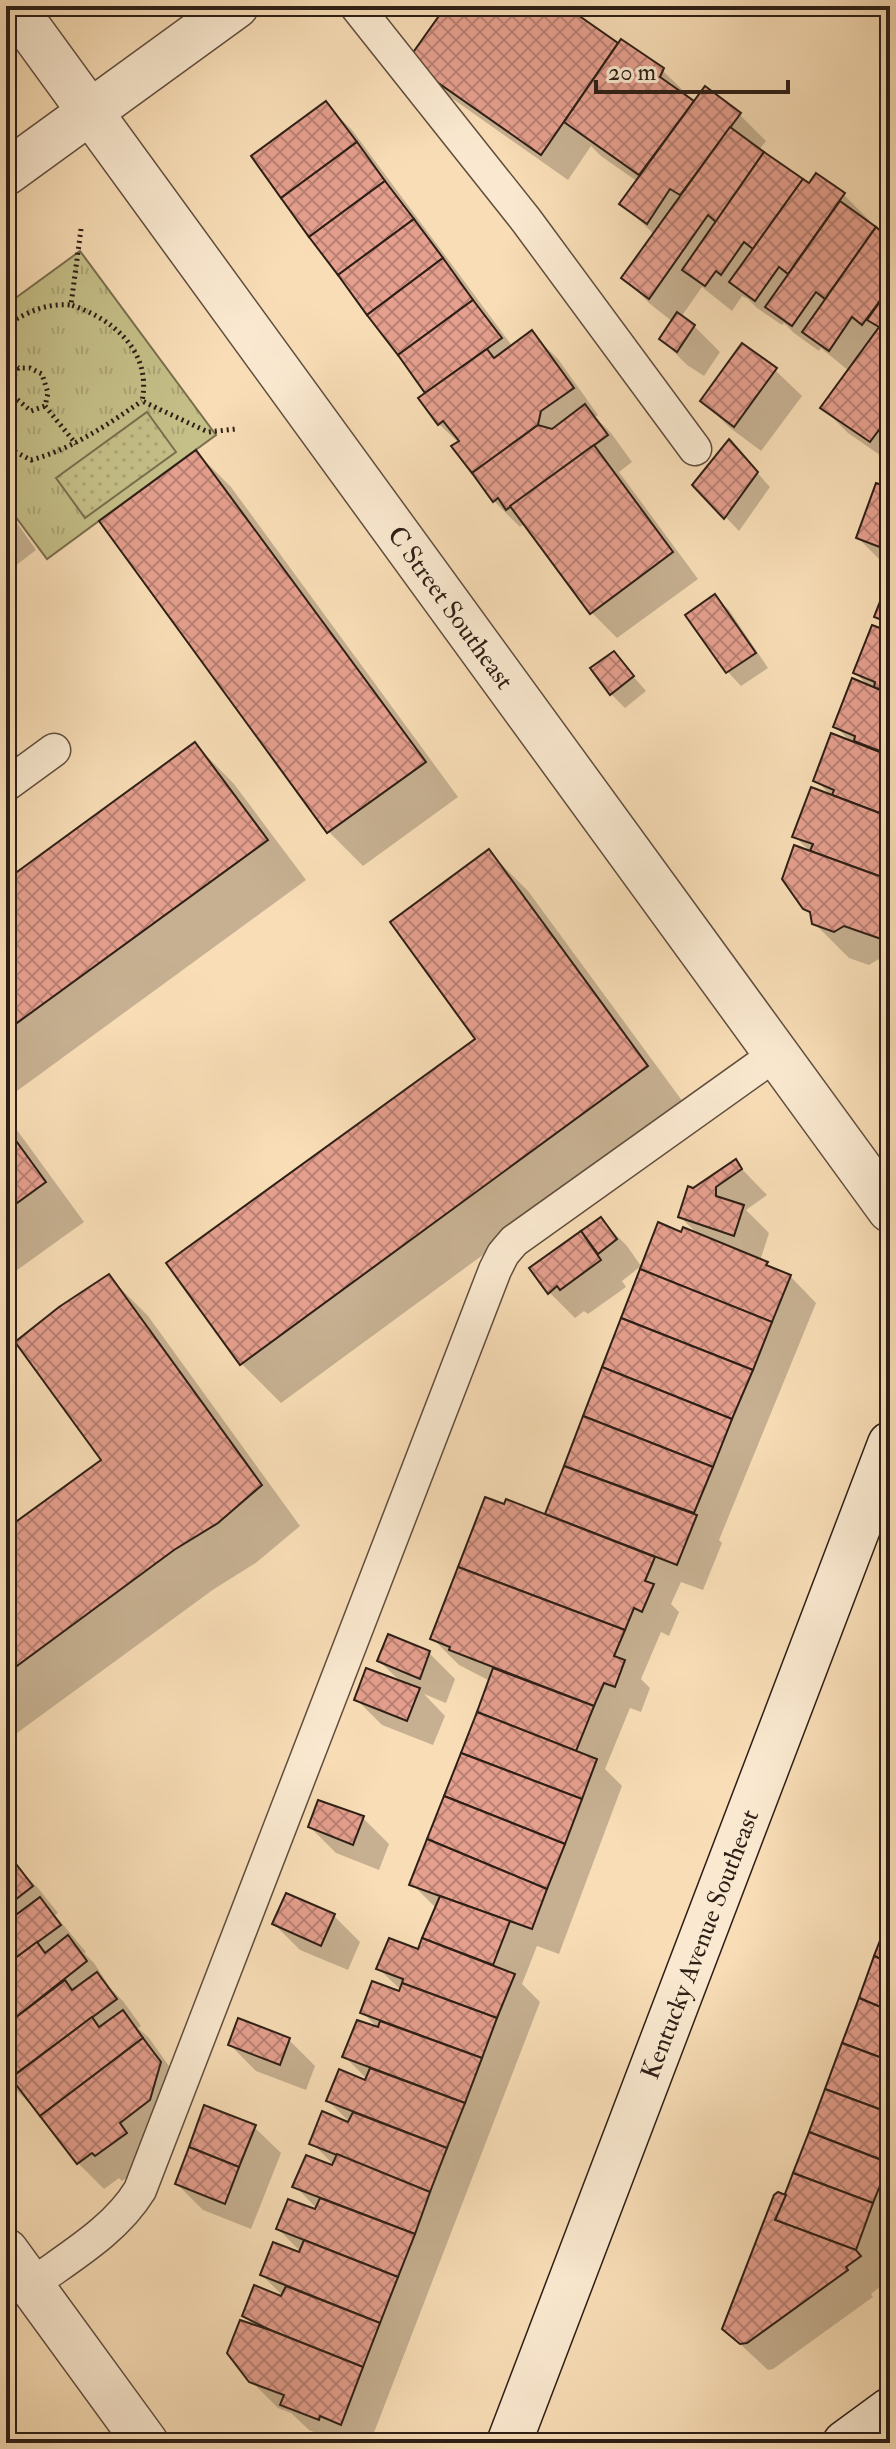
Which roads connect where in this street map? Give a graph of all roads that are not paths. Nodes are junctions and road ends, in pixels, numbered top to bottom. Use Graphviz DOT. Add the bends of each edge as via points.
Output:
graph roads {
  1 [pos="13,6"];
  2 [pos="236,6"];
  3 [pos="356,6"];
  4 [pos="90,112"];
  5 [pos="6,173"];
  6 [pos="695,449"];
  7 [pos="54,750"];
  8 [pos="6,785"];
  9 [pos="776,1054"];
  10 [pos="890,1210"];
  11 [pos="890,1444"];
  12 [pos="18,2268"];
  13 [pos="890,2410"];
  14 [pos="146,2443"];
  15 [pos="509,2443"];
  16 [pos="845,2443"];
  1 -- 4 [label="street, C Street Southeast"];
  2 -- 4 [label="street"];
  3 -- 6 [label="lane" via="526,220"];
  4 -- 5 [label="street"];
  4 -- 9 [label="street, C Street Southeast"];
  7 -- 8 [label="lane"];
  9 -- 10 [label="street, C Street Southeast"];
  9 -- 12 [label="lane" via="503,1254 140,2190 112,2224"];
  11 -- 15 [label="street, Kentucky Avenue Southeast"];
  12 -- 14 [label="street"];
  13 -- 16 [label="street"];
}
